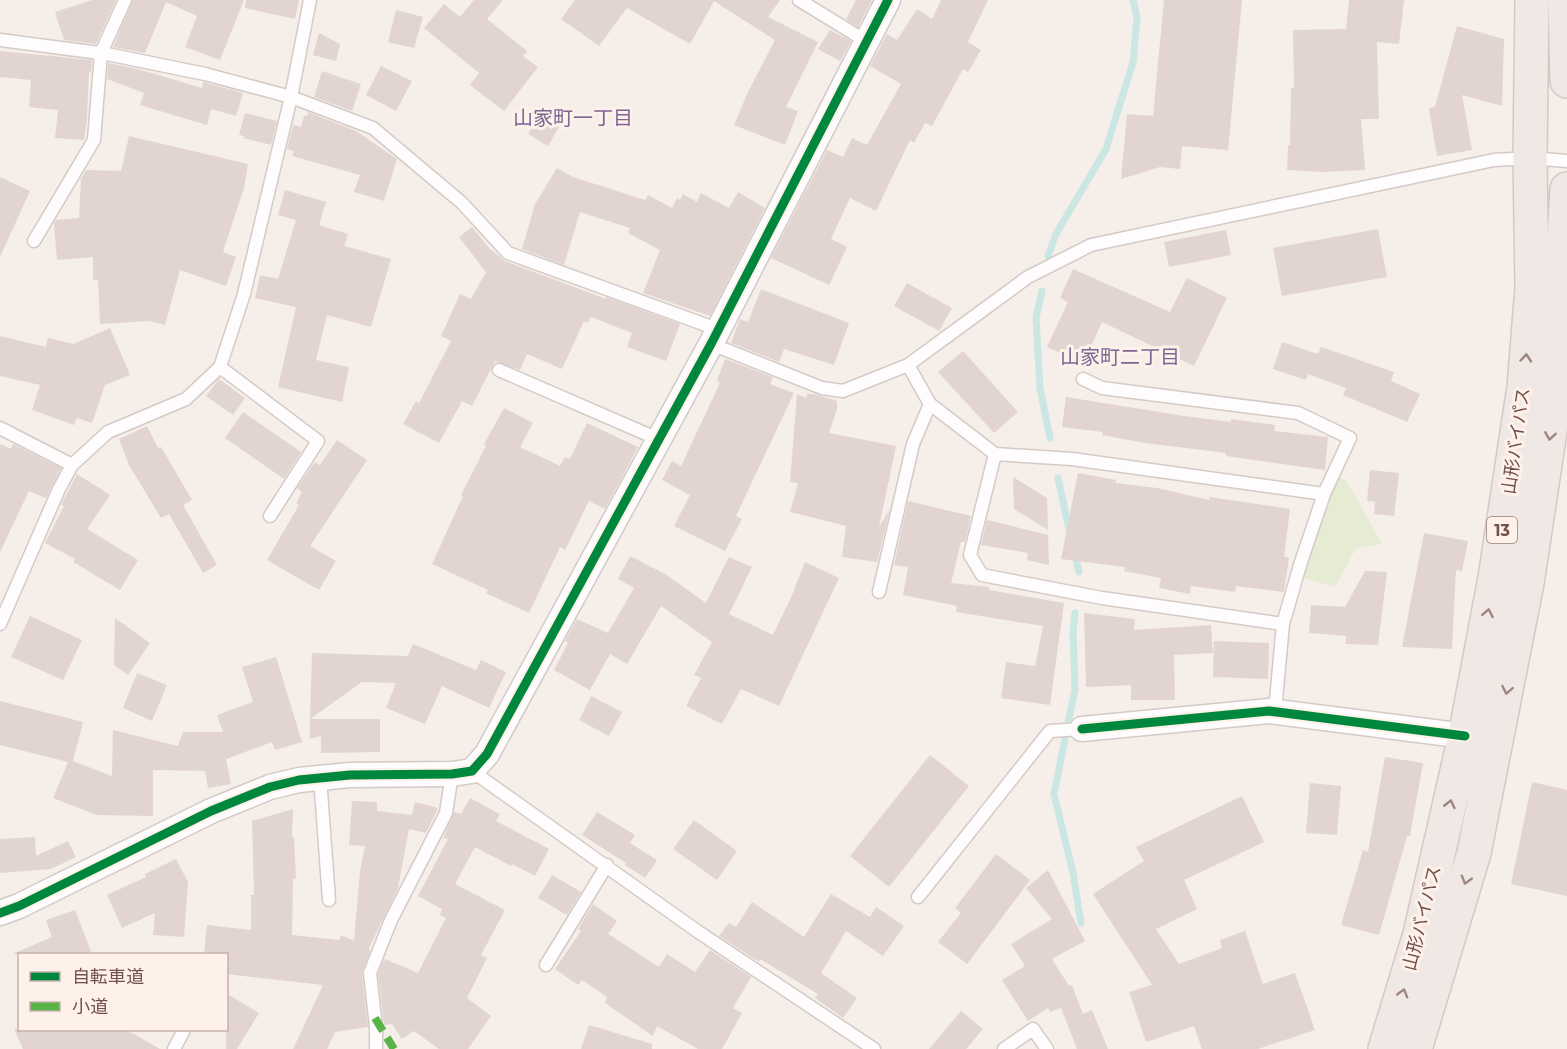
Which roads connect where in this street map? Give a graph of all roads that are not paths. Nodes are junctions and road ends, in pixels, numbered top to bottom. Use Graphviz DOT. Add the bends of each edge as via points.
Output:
graph roads {
  1 [pos="125,0"];
  2 [pos="310,0"];
  3 [pos="800,0"];
  4 [pos="888,0"];
  5 [pos="1532,0"];
  6 [pos="1565,0"];
  7 [pos="0,40"];
  8 [pos="866,41"];
  9 [pos="101,53"];
  10 [pos="1567,81"];
  11 [pos="291,97"];
  12 [pos="1530,158"];
  13 [pos="1567,161"];
  14 [pos="1567,189"];
  15 [pos="34,241"];
  16 [pos="714,337"];
  17 [pos="908,365"];
  18 [pos="220,367"];
  19 [pos="500,370"];
  20 [pos="1083,379"];
  21 [pos="930,404"];
  22 [pos="0,428"];
  23 [pos="658,439"];
  24 [pos="995,454"];
  25 [pos="72,465"];
  26 [pos="1324,494"];
  27 [pos="270,516"];
  28 [pos="879,592"];
  29 [pos="0,624"];
  30 [pos="1283,624"];
  31 [pos="1275,711"];
  32 [pos="1082,729"];
  33 [pos="1465,736"];
  34 [pos="462,772"];
  35 [pos="320,777"];
  36 [pos="607,865"];
  37 [pos="918,897"];
  38 [pos="329,900"];
  39 [pos="0,913"];
  40 [pos="546,965"];
  41 [pos="183,1031"];
  42 [pos="174,1049"];
  43 [pos="376,1049"];
  44 [pos="874,1049"];
  45 [pos="1004,1049"];
  46 [pos="1047,1049"];
  47 [pos="1386,1049"];
  48 [pos="1415,1049"];
  1 -- 9 [label="lane"];
  2 -- 11 [label="lane"];
  3 -- 8 [label="lane"];
  4 -- 8 [label="street"];
  5 -- 12 [label="highway, 山形バイパス / 13"];
  6 -- 10 [label="highway"];
  7 -- 9 [label="lane"];
  8 -- 16 [label="street"];
  9 -- 11 [label="lane" via="205,74"];
  9 -- 15 [label="lane" via="94,140"];
  11 -- 16 [label="lane" via="374,128 462,203 508,253"];
  11 -- 18 [label="lane" via="244,294"];
  12 -- 13 [label="lane"];
  12 -- 17 [label="lane" via="1494,160 1091,245 1028,277"];
  33 -- 12 [label="highway, 山形バイパス / 13, one-way" via="1495,578 1524,387 1532,288"];
  14 -- 48 [label="highway, 山形バイパス / 13, one-way" via="1554,405 1527,583 1474,853"];
  16 -- 17 [label="lane" via="822,388 843,391"];
  16 -- 23 [label="street"];
  17 -- 21 [label="lane"];
  18 -- 25 [label="lane" via="186,399 108,432"];
  18 -- 27 [label="lane" via="318,441"];
  19 -- 23 [label="lane"];
  20 -- 26 [label="lane" via="1102,388 1298,413 1350,438"];
  21 -- 24 [label="lane"];
  21 -- 28 [label="lane" via="913,444"];
  22 -- 25 [label="lane"];
  23 -- 34 [label="street" via="487,754"];
  24 -- 26 [label="lane" via="1072,459"];
  24 -- 30 [label="lane" via="970,555 982,574 1102,598"];
  25 -- 29 [label="lane"];
  26 -- 30 [label="lane"];
  30 -- 31 [label="lane"];
  31 -- 32 [label="street"];
  31 -- 33 [label="street"];
  32 -- 37 [label="lane" via="1050,732"];
  47 -- 33 [label="highway, 山形バイパス / 13, one-way" via="1420,934"];
  34 -- 35 [label="street"];
  34 -- 36 [label="lane"];
  34 -- 43 [label="lane" via="370,973"];
  35 -- 38 [label="lane"];
  35 -- 39 [label="street" via="270,787 211,811"];
  36 -- 40 [label="lane"];
  36 -- 44 [label="lane" via="697,931"];
  41 -- 42 [label="lane"];
  45 -- 46 [label="lane" via="1033,1029"];
}
